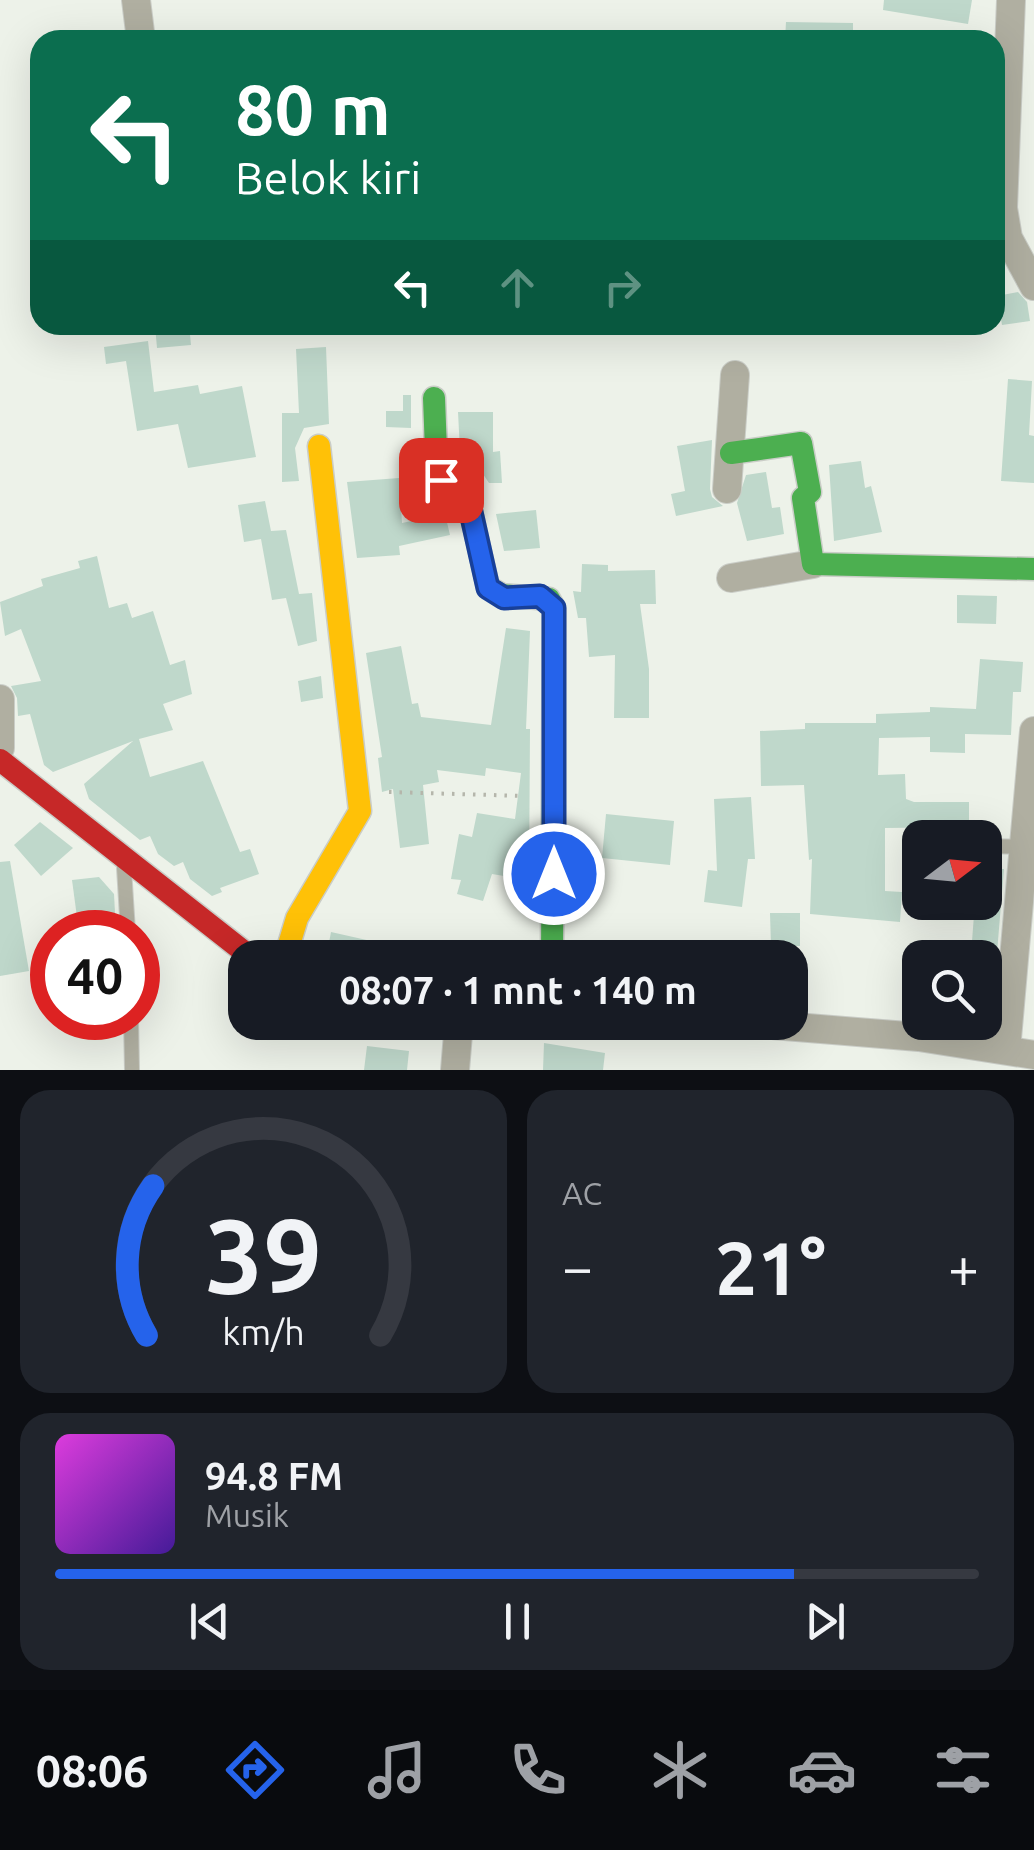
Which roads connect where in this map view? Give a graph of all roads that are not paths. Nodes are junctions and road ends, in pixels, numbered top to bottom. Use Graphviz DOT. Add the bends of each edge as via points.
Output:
graph roads {
  1 [pos="136,0"];
  2 [pos="1010,0"];
  3 [pos="139,30"];
  4 [pos="1005,149"];
  5 [pos="1005,220"];
  6 [pos="1034,286"];
  7 [pos="735,376"];
  8 [pos="434,398"];
  9 [pos="318,446"];
  10 [pos="730,453"];
  11 [pos="726,489"];
  12 [pos="812,564"];
  13 [pos="1034,569"];
  14 [pos="731,578"];
  15 [pos="0,699"];
  16 [pos="1034,731"];
  17 [pos="0,748"];
  18 [pos="0,760"];
  19 [pos="1002,846"];
  20 [pos="1027,847"];
  21 [pos="123,855"];
  22 [pos="127,910"];
  23 [pos="229,940"];
  24 [pos="290,940"];
  25 [pos="552,940"];
  26 [pos="808,1028"];
  27 [pos="132,1040"];
  28 [pos="457,1040"];
  29 [pos="1006,1050"];
  30 [pos="1034,1055"];
  31 [pos="132,1070"];
  32 [pos="454,1070"];
  1 -- 3 [label="street"];
  2 -- 4 [label="street"];
  5 -- 6 [label="street"];
  7 -- 10 [label="street"];
  8 -- 25 [label="street" via="436,472 466,490 488,588 504,598 540,596 554,608"];
  9 -- 24 [label="street" via="360,796 353,829"];
  10 -- 11 [label="street"];
  10 -- 12 [label="street" via="801,443"];
  12 -- 13 [label="street"];
  12 -- 14 [label="street"];
  15 -- 17 [label="street"];
  16 -- 20 [label="street"];
  18 -- 21 [label="street"];
  19 -- 20 [label="lane"];
  20 -- 29 [label="street"];
  21 -- 22 [label="lane"];
  21 -- 23 [label="street"];
  26 -- 29 [label="street"];
  27 -- 31 [label="lane"];
  28 -- 32 [label="street"];
  29 -- 30 [label="street"];
}
